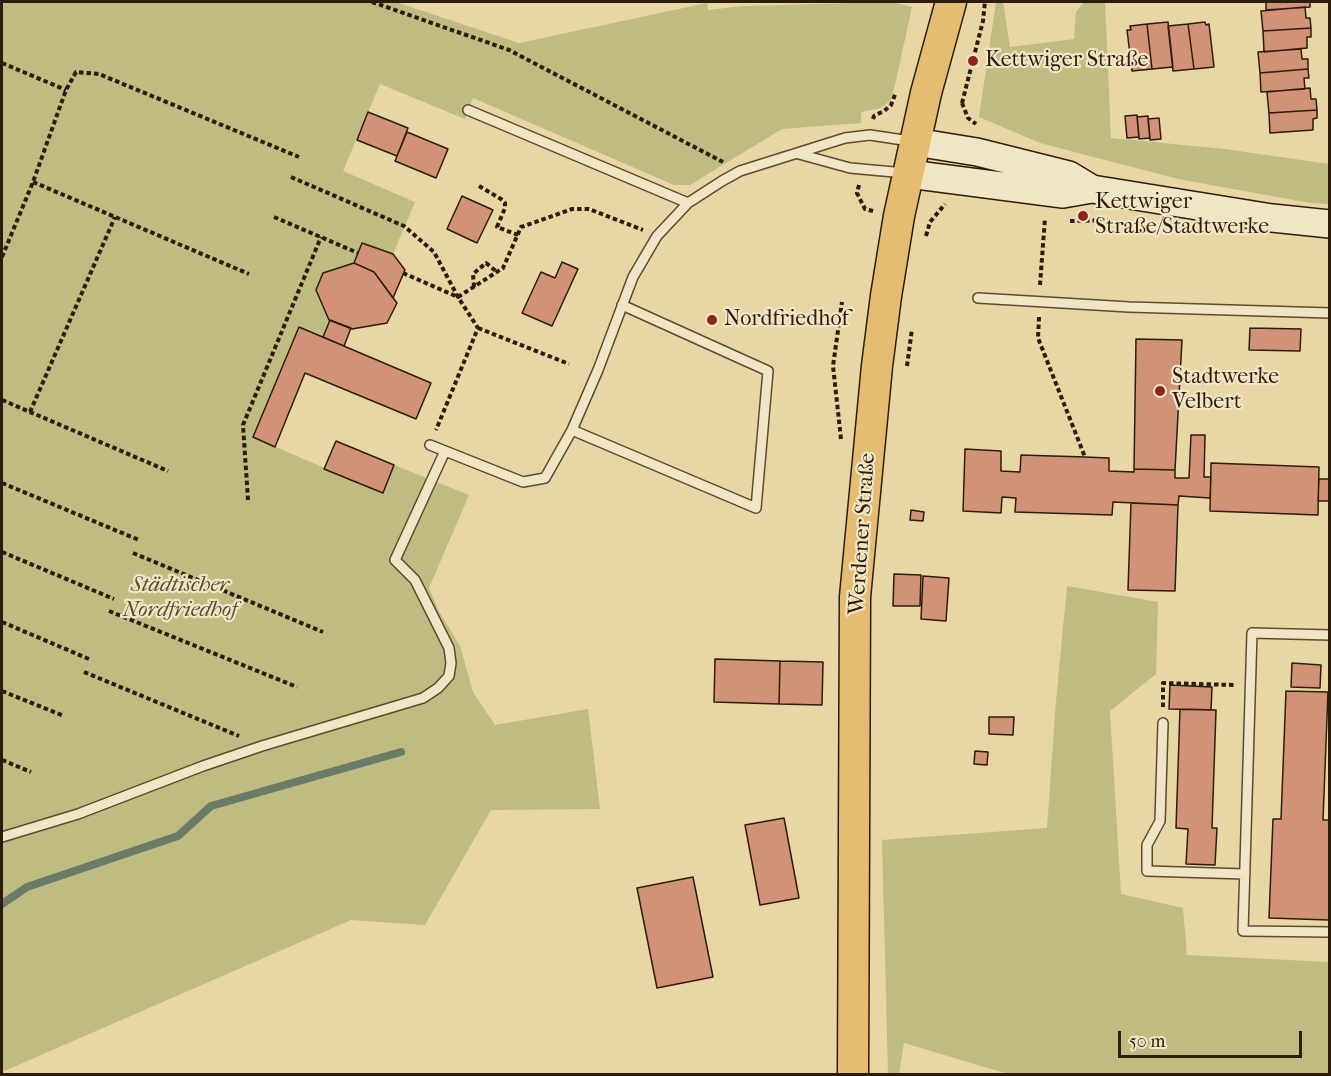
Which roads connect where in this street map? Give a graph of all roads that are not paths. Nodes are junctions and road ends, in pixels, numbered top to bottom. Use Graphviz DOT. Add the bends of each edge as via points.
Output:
graph roads {
  1 [pos="951,2"];
  2 [pos="468,110"];
  3 [pos="915,142"];
  4 [pos="799,154"];
  5 [pos="909,174"];
  6 [pos="1092,189"];
  7 [pos="688,203"];
  8 [pos="1329,224"];
  9 [pos="978,298"];
  10 [pos="622,305"];
  11 [pos="1329,313"];
  12 [pos="572,430"];
  13 [pos="430,445"];
  14 [pos="445,451"];
  15 [pos="1329,635"];
  16 [pos="1163,723"];
  17 [pos="2,837"];
  18 [pos="1245,874"];
  19 [pos="1329,933"];
  20 [pos="853,1074"];
  1 -- 3 [label="main road, Werdener Straße"];
  2 -- 7 [label="lane"];
  3 -- 4 [label="lane" via="870,135 845,138"];
  3 -- 5 [label="main road, Werdener Straße"];
  3 -- 6 [label="main road" via="977,152 1069,176"];
  4 -- 5 [label="lane" via="850,168"];
  4 -- 7 [label="lane" via="741,171"];
  5 -- 6 [label="main road" via="1063,194"];
  5 -- 20 [label="main road, Werdener Straße" via="880,343 855,597"];
  6 -- 8 [label="main road"];
  7 -- 10 [label="lane" via="657,236"];
  9 -- 11 [label="lane"];
  10 -- 12 [label="lane"];
  10 -- 12 [label="lane" via="768,371 756,508"];
  12 -- 14 [label="lane" via="545,478 523,482"];
  13 -- 14 [label="lane"];
  14 -- 17 [label="lane" via="395,560 415,580 449,648 449,676 438,688 423,698 262,746 78,814"];
  15 -- 18 [label="lane" via="1252,633"];
  16 -- 18 [label="lane" via="1160,821 1147,845 1147,872"];
  18 -- 19 [label="lane" via="1243,931"];
}
